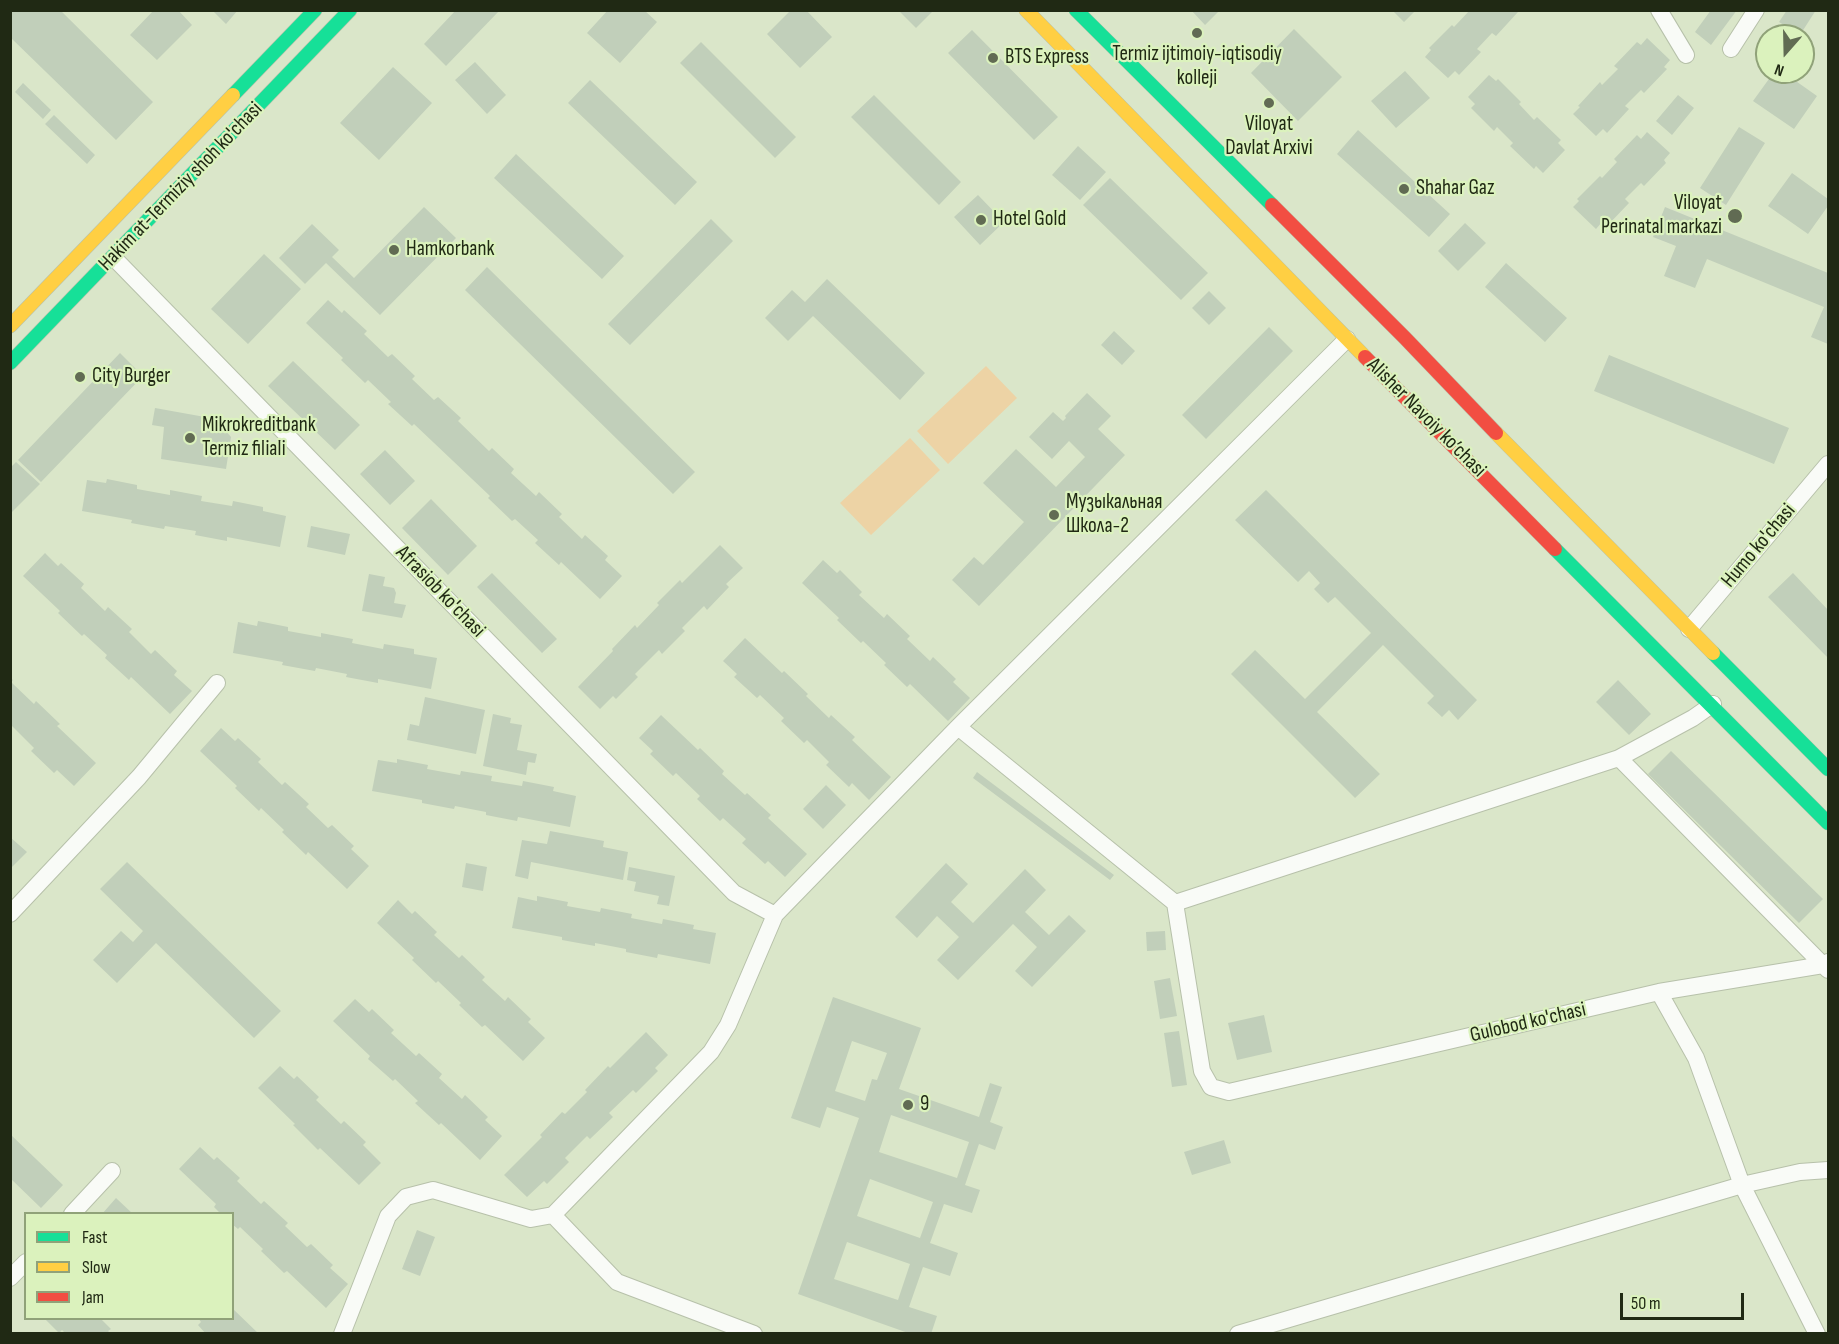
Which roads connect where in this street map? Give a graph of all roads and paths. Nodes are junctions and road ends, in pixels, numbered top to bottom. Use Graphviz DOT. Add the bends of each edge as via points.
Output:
graph roads {
  1 [pos="315,10"];
  2 [pos="350,10"];
  3 [pos="1026,10"];
  4 [pos="1076,10"];
  5 [pos="1659,10"];
  6 [pos="1756,10"];
  7 [pos="1731,49"];
  8 [pos="1686,55"];
  9 [pos="114,258"];
  10 [pos="10,326"];
  11 [pos="1347,339"];
  12 [pos="10,363"];
  13 [pos="1828,464"];
  14 [pos="1689,629"];
  15 [pos="217,683"];
  16 [pos="1713,704"];
  17 [pos="958,727"];
  18 [pos="1619,758"];
  19 [pos="1828,769"];
  20 [pos="1828,823"];
  21 [pos="1175,903"];
  22 [pos="10,914"];
  23 [pos="774,915"];
  24 [pos="1826,966"];
  25 [pos="1659,993"];
  26 [pos="1828,1170"];
  27 [pos="112,1171"];
  28 [pos="1742,1185"];
  29 [pos="74,1212"];
  30 [pos="554,1215"];
  31 [pos="24,1264"];
  32 [pos="10,1278"];
  33 [pos="1815,1333"];
  34 [pos="342,1334"];
  35 [pos="754,1334"];
  36 [pos="1238,1334"];
  1 -- 10 [label="main road, Hakim at-Termiziy shoh ko'chasi"];
  2 -- 9 [label="main road, Hakim at-Termiziy shoh ko'chasi"];
  3 -- 11 [label="main road, Alisher Navoiy ko’chasi"];
  4 -- 14 [label="main road, Alisher Navoiy ko’chasi"];
  5 -- 8 [label="street"];
  6 -- 7 [label="street"];
  9 -- 12 [label="main road, Hakim at-Termiziy shoh ko'chasi"];
  9 -- 23 [label="street, Afrasiob ko'chasi" via="734,893"];
  11 -- 16 [label="main road, Alisher Navoiy ko’chasi"];
  11 -- 17 [label="street"];
  13 -- 14 [label="street, Humo ko'chasi"];
  14 -- 19 [label="main road, Alisher Navoiy ko’chasi"];
  15 -- 22 [label="street" via="139,777"];
  16 -- 18 [label="street"];
  16 -- 20 [label="main road, Alisher Navoiy ko’chasi"];
  17 -- 21 [label="street"];
  17 -- 23 [label="street"];
  18 -- 21 [label="street"];
  18 -- 24 [label="street"];
  21 -- 25 [label="street, Gulobod ko'chasi" via="1202,1071 1212,1087 1229,1092"];
  23 -- 30 [label="street" via="728,1025 711,1052"];
  24 -- 25 [label="street, Gulobod ko'chasi"];
  25 -- 28 [label="street" via="1696,1058"];
  26 -- 28 [label="street"];
  27 -- 29 [label="street"];
  28 -- 33 [label="street"];
  28 -- 36 [label="street"];
  30 -- 34 [label="street" via="531,1219 433,1190 406,1197 388,1216"];
  30 -- 35 [label="street" via="617,1282"];
  31 -- 32 [label="street"];
}
